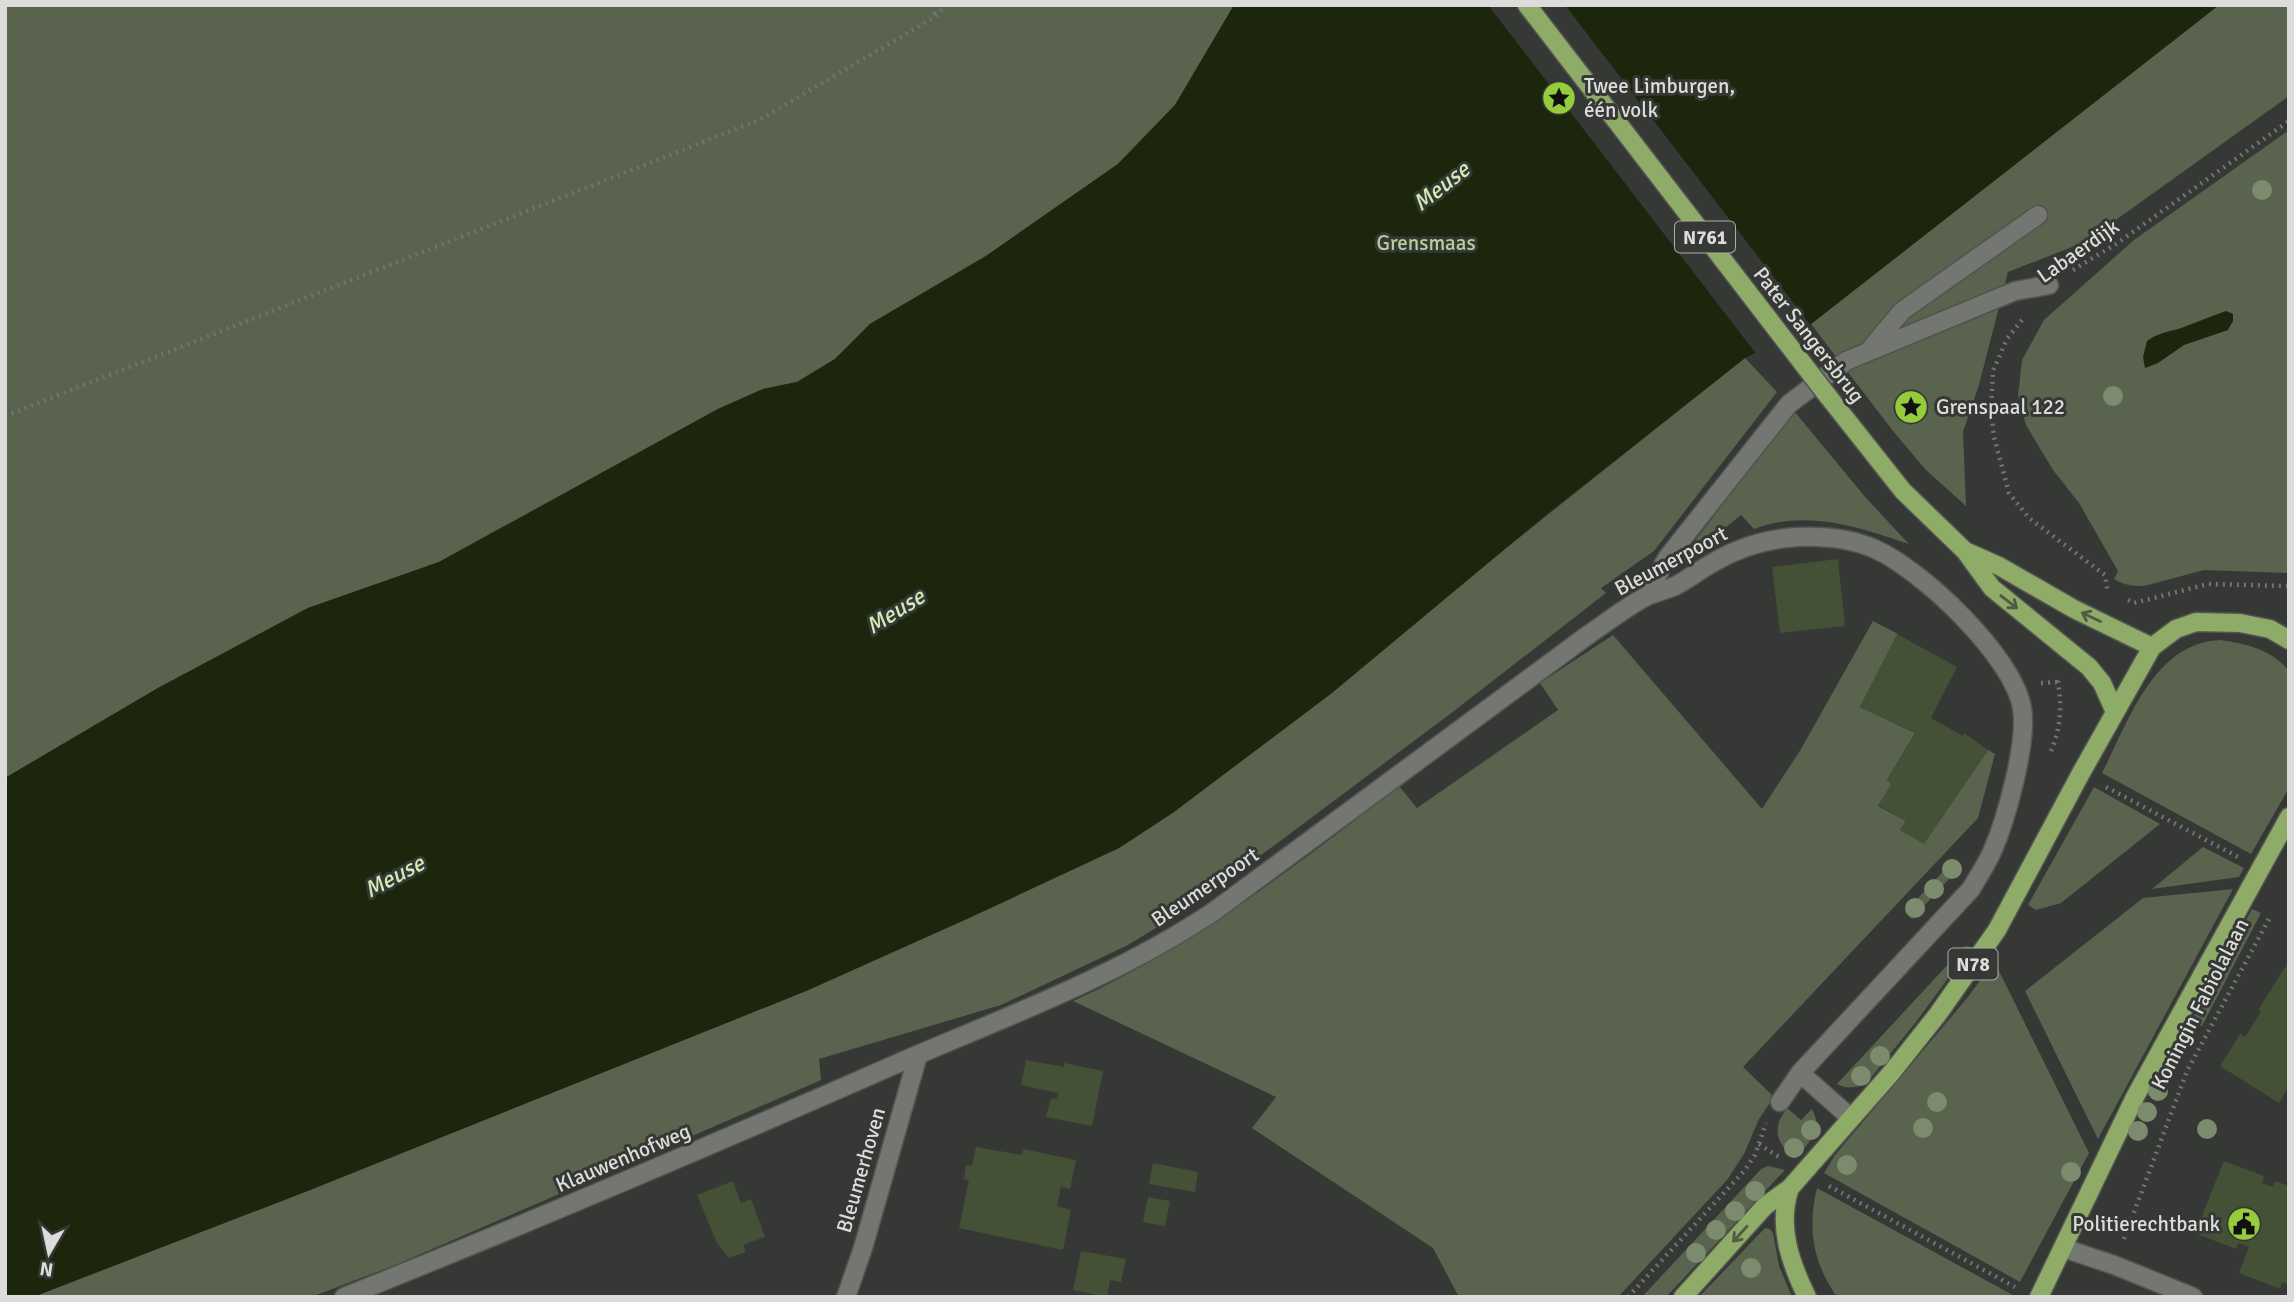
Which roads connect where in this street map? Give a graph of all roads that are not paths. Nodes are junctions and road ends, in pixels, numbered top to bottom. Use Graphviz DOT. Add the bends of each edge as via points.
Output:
graph roads {
  1 [pos="1527,5"];
  2 [pos="2038,215"];
  3 [pos="2049,285"];
  4 [pos="1869,351"];
  5 [pos="1965,551"];
  6 [pos="1646,596"];
  7 [pos="2289,624"];
  8 [pos="2270,629"];
  9 [pos="2289,640"];
  10 [pos="2152,648"];
  11 [pos="2115,712"];
  12 [pos="2289,817"];
  13 [pos="918,1055"];
  14 [pos="1800,1073"];
  15 [pos="1780,1102"];
  16 [pos="1851,1118"];
  17 [pos="1790,1188"];
  18 [pos="2063,1248"];
  19 [pos="2174,1293"];
  20 [pos="344,1297"];
  21 [pos="846,1297"];
  22 [pos="1683,1297"];
  23 [pos="1807,1297"];
  24 [pos="2039,1297"];
  25 [pos="2193,1297"];
  1 -- 5 [label="main road, Pater Sangersbrug / N761, bridge" via="1903,491"];
  2 -- 4 [label="street" via="1902,311"];
  3 -- 4 [label="street" via="2015,291"];
  4 -- 6 [label="street" via="1846,361 1789,404 1667,558"];
  10 -- 5 [label="main road, Pater Sangersbrug / N761, one-way"];
  5 -- 11 [label="main road, Pater Sangersbrug / N761, one-way" via="1992,589 2089,667"];
  6 -- 13 [label="street, Bleumerpoort" via="1182,933 1085,984"];
  6 -- 14 [label="street, Bleumerpoort" via="1677,585 1718,559 1768,541 1815,537 1856,542 1913,572 1963,618 2002,662 2019,695 2024,722 2021,750 1998,835 1980,875 1961,902"];
  7 -- 8 [label="main road, N78"];
  8 -- 9 [label="main road, N78"];
  8 -- 10 [label="main road, N78" via="2196,622 2176,629"];
  10 -- 11 [label="main road, N78"];
  11 -- 16 [label="main road, N78" via="1997,930 1938,1014"];
  12 -- 18 [label="main road" via="2135,1097"];
  13 -- 20 [label="street, Klauwenhofweg"];
  13 -- 21 [label="street, Bleumerhoven"];
  14 -- 15 [label="street, Bleumerpoort"];
  14 -- 16 [label="street"];
  16 -- 17 [label="main road, N78"];
  17 -- 22 [label="main road, N78, one-way" via="1765,1206"];
  17 -- 23 [label="main road" via="1784,1224"];
  18 -- 19 [label="street"];
  18 -- 24 [label="main road"];
  19 -- 25 [label="street"];
}
